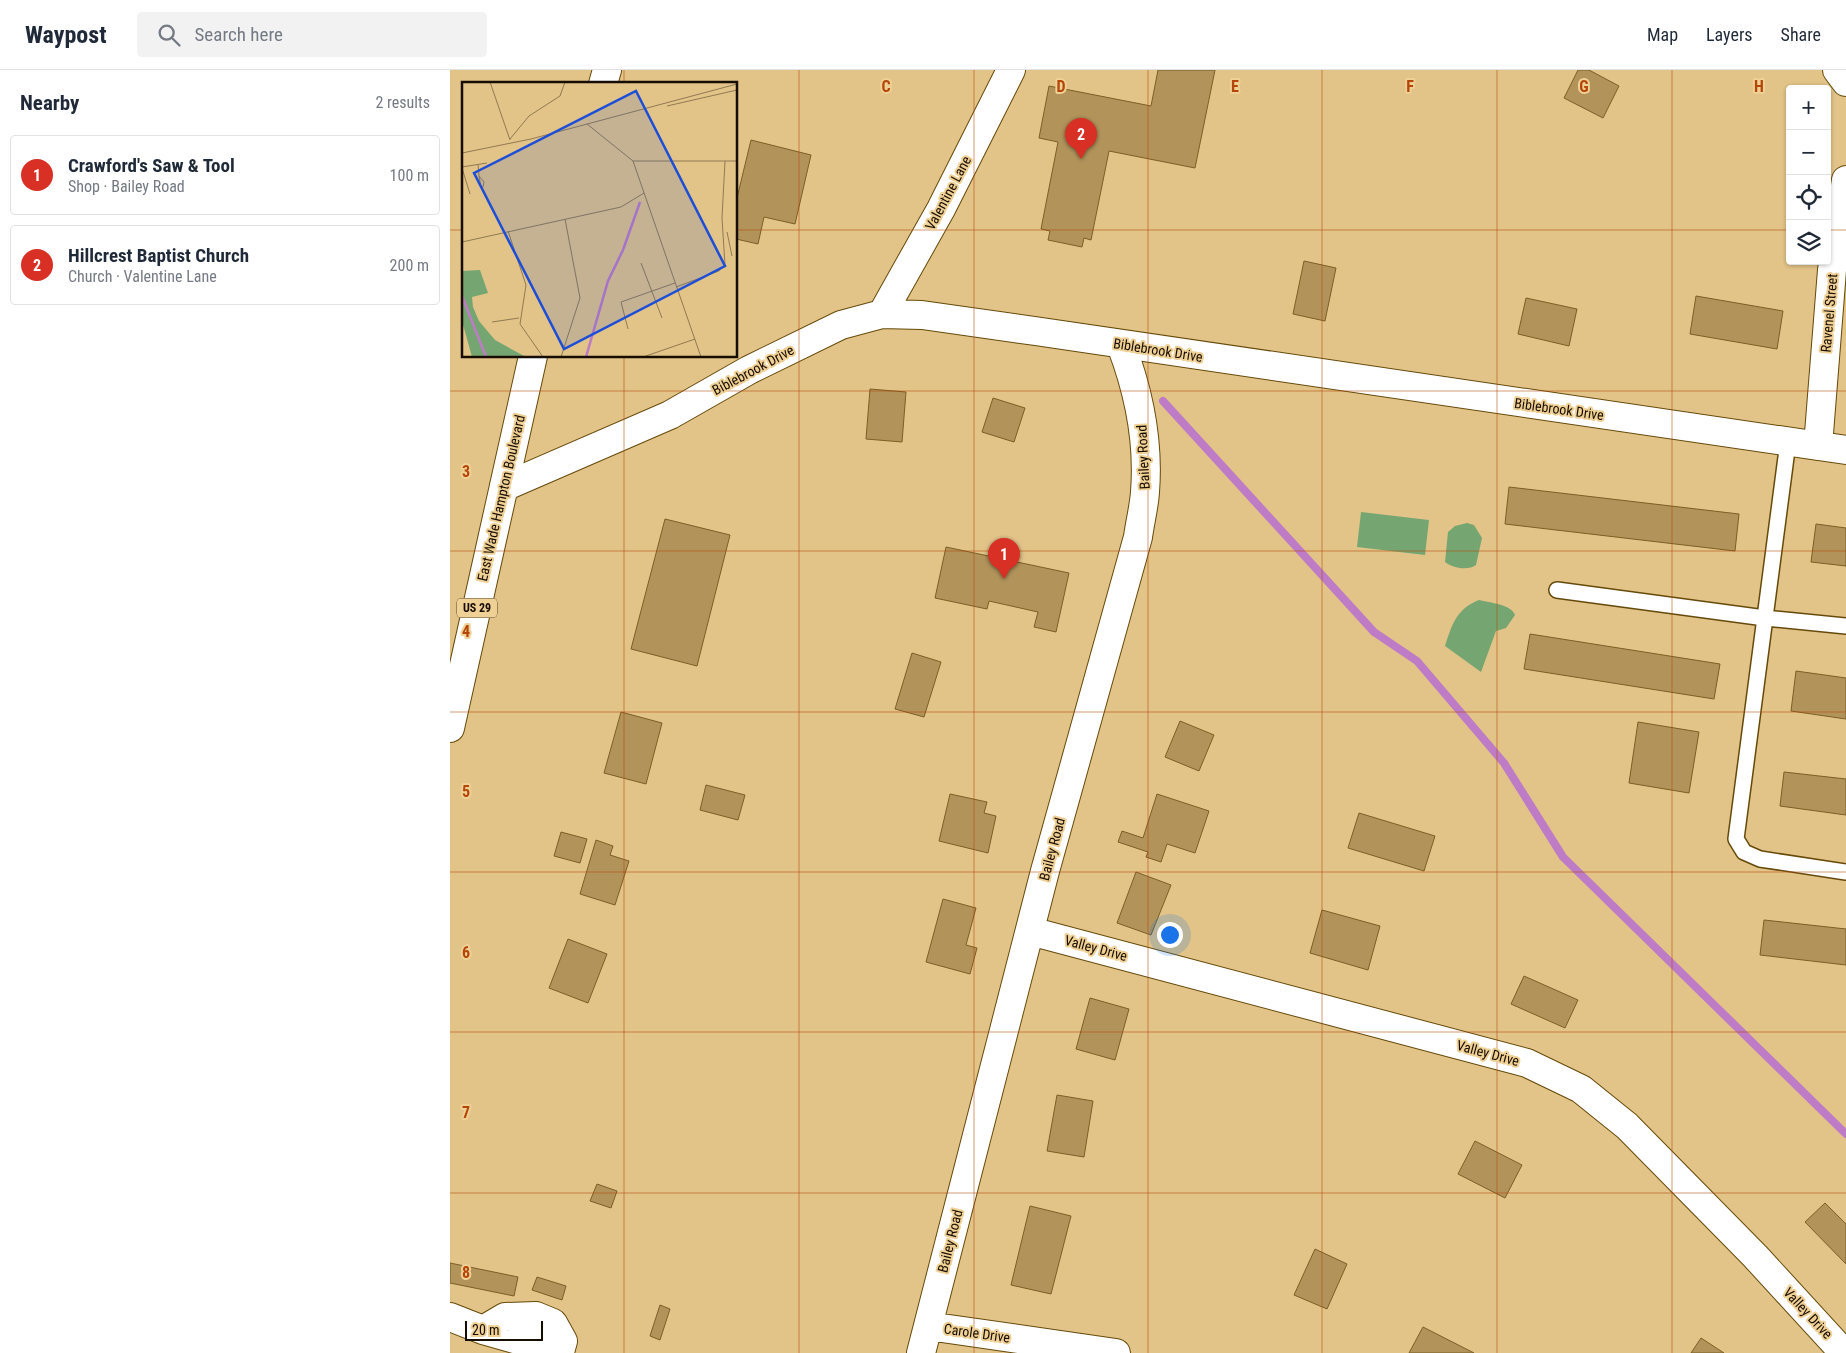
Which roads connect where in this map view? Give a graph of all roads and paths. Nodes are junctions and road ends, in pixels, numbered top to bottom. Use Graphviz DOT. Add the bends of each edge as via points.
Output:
graph roads {
  1 [pos="1011,70"];
  2 [pos="1837,70"];
  3 [pos="1846,82"];
  4 [pos="1846,180"];
  5 [pos="882,314"];
  6 [pos="1121,345"];
  7 [pos="533,358"];
  8 [pos="1788,442"];
  9 [pos="1818,446"];
  10 [pos="1846,450"];
  11 [pos="504,487"];
  12 [pos="1557,590"];
  13 [pos="1765,618"];
  14 [pos="1846,626"];
  15 [pos="450,728"];
  16 [pos="1846,872"];
  17 [pos="1030,930"];
  18 [pos="450,1317"];
  19 [pos="928,1326"];
  20 [pos="483,1330"];
  21 [pos="921,1353"];
  22 [pos="1116,1353"];
  23 [pos="1844,1353"];
  1 -- 5 [label="street, Valentine Lane" via="941,208"];
  2 -- 3 [label="street"];
  4 -- 9 [label="street, Ravenel Street" via="1832,270"];
  5 -- 6 [label="street, Biblebrook Drive" via="922,315"];
  5 -- 11 [label="street, Biblebrook Drive" via="842,325 749,370 670,415"];
  6 -- 8 [label="street, Biblebrook Drive"];
  6 -- 17 [label="street, Bailey Road" via="1136,386 1145,441 1144,501 1138,537"];
  7 -- 11 [label="street, East Wade Hampton Boulevard / US 29"];
  8 -- 9 [label="street, Biblebrook Drive"];
  8 -- 13 [label="lane"];
  9 -- 10 [label="street, Biblebrook Drive"];
  11 -- 15 [label="street, East Wade Hampton Boulevard / US 29"];
  12 -- 13 [label="lane"];
  13 -- 14 [label="lane"];
  13 -- 16 [label="lane" via="1736,839 1744,852 1760,859"];
  17 -- 19 [label="street, Bailey Road"];
  17 -- 23 [label="street, Valley Drive" via="1518,1061 1555,1075 1580,1089 1627,1126 1755,1256"];
  18 -- 20 [label="street"];
  19 -- 21 [label="street, Bailey Road"];
  19 -- 22 [label="street, Carole Drive"];
}
